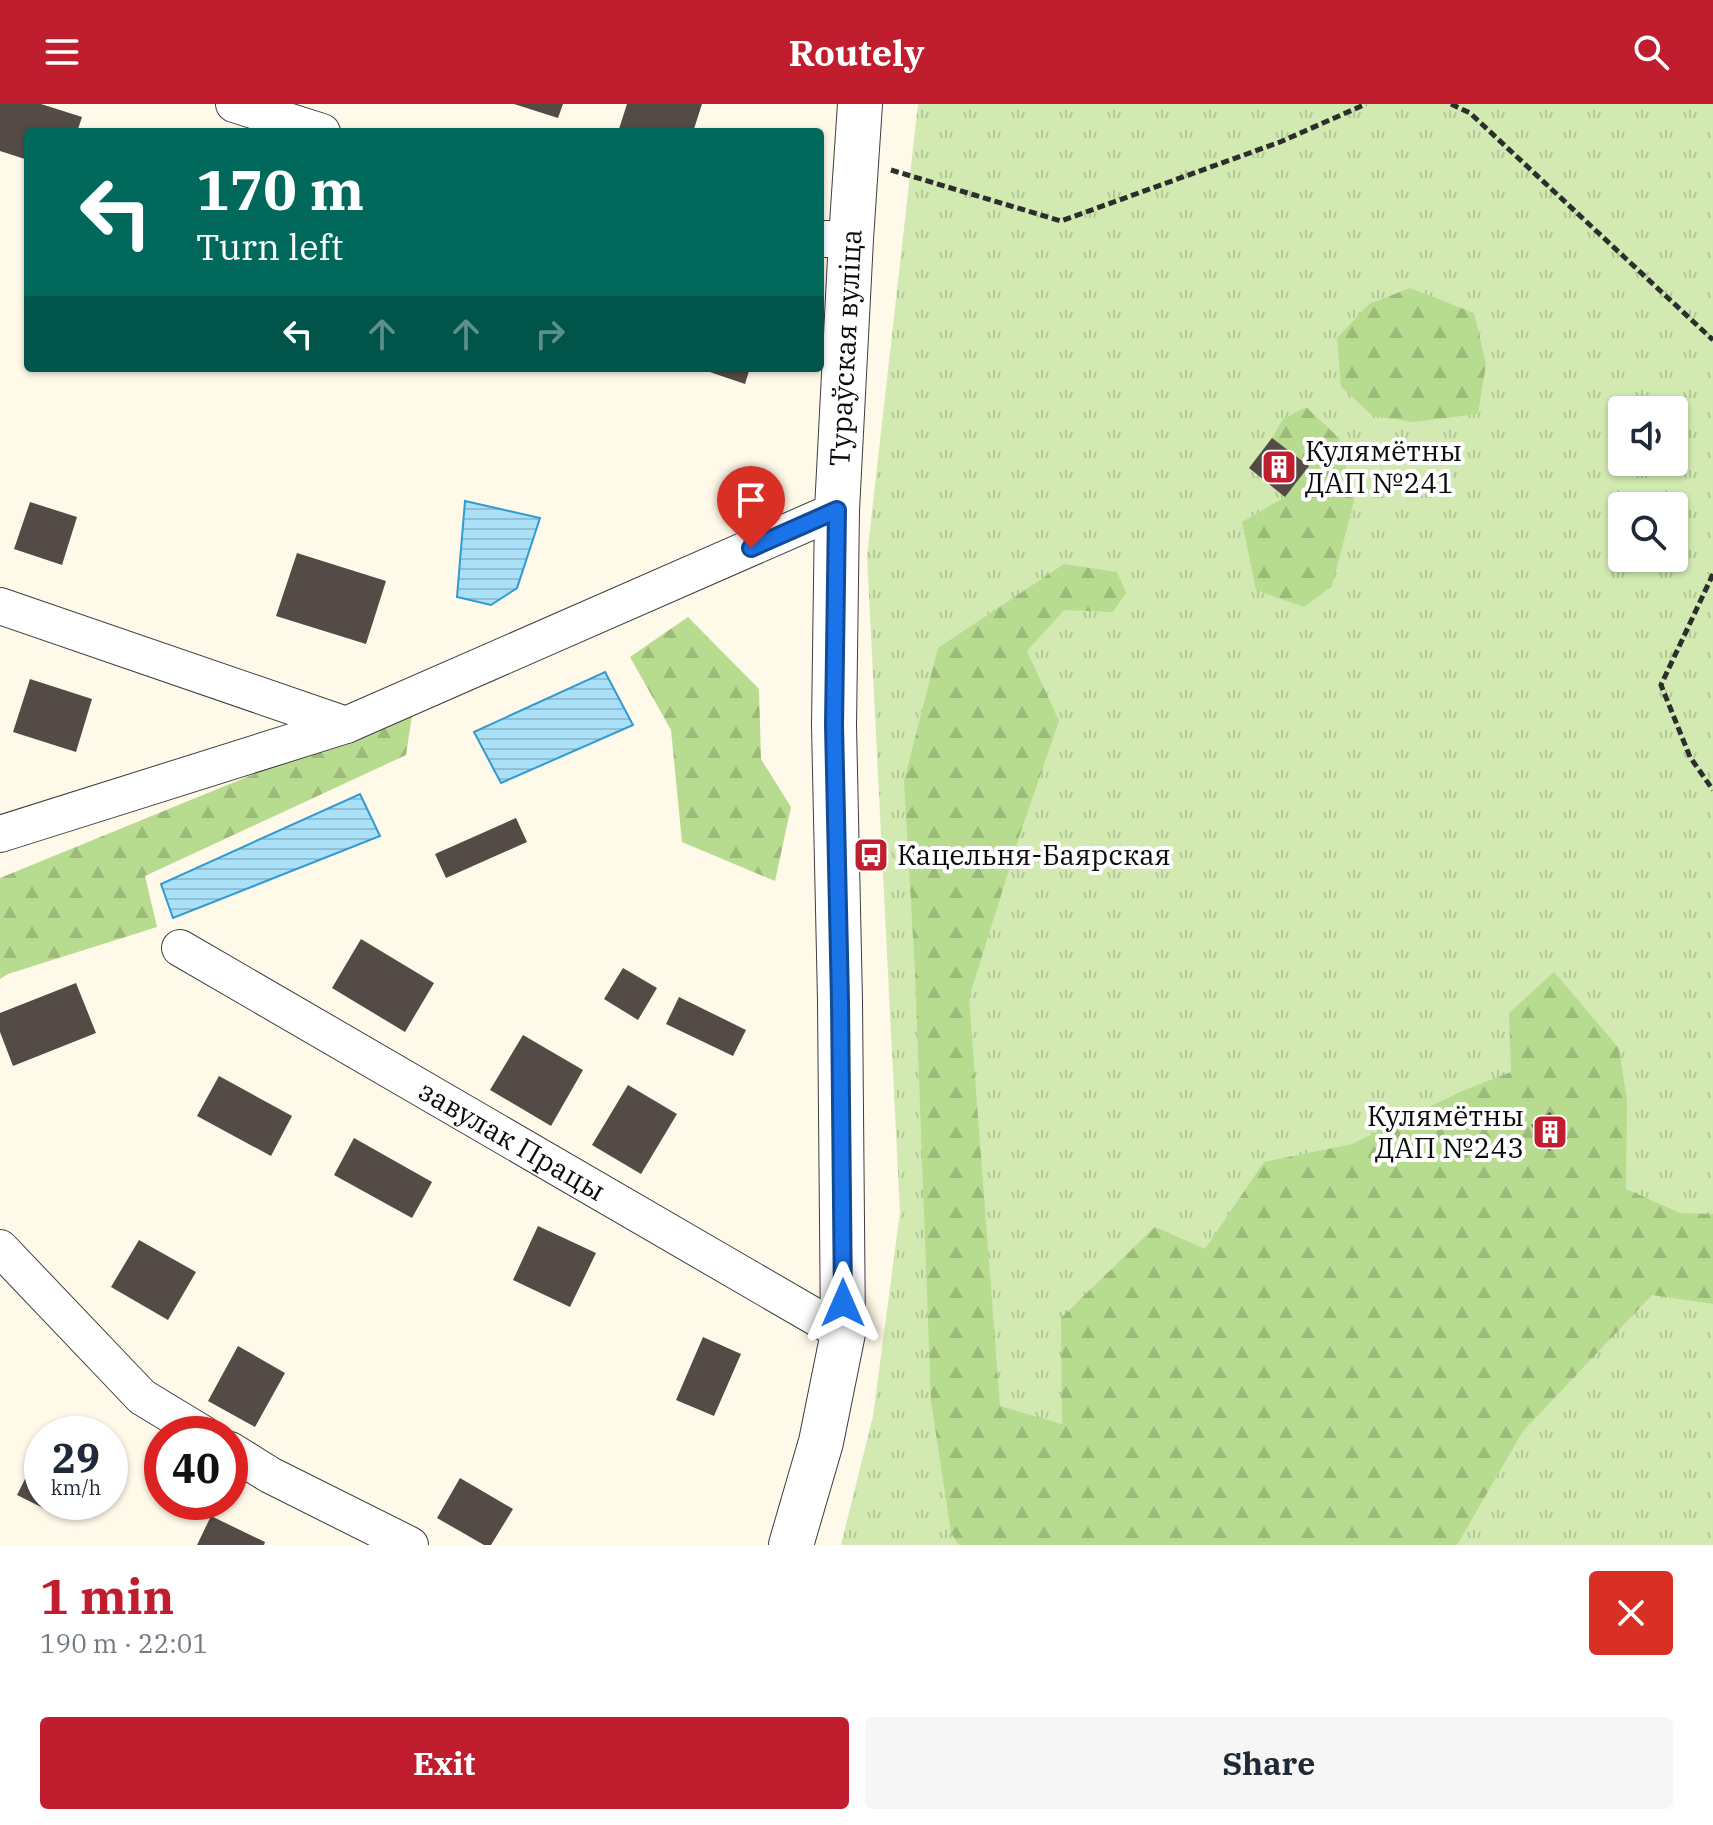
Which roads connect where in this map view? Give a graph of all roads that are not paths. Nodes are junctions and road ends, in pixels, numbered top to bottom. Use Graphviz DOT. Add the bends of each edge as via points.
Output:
graph roads {
  1 [pos="234,104"];
  2 [pos="860,104"];
  3 [pos="309,128"];
  4 [pos="835,239"];
  5 [pos="837,510"];
  6 [pos="0,606"];
  7 [pos="346,725"];
  8 [pos="0,834"];
  9 [pos="180,948"];
  10 [pos="0,1248"];
  11 [pos="843,1333"];
  12 [pos="173,1416"];
  13 [pos="248,1461"];
  14 [pos="410,1545"];
  15 [pos="791,1545"];
  1 -- 3 [label="street"];
  2 -- 4 [label="street, Тураўская вуліца" via="856,160"];
  4 -- 5 [label="street, Тураўская вуліца"];
  5 -- 7 [label="street"];
  5 -- 11 [label="street, Тураўская вуліца" via="834,725"];
  6 -- 7 [label="street"];
  7 -- 8 [label="street"];
  9 -- 11 [label="street, завулак Працы"];
  10 -- 12 [label="street" via="142,1397"];
  11 -- 15 [label="street, Тураўская вуліца" via="821,1442"];
  13 -- 14 [label="street"];
}
